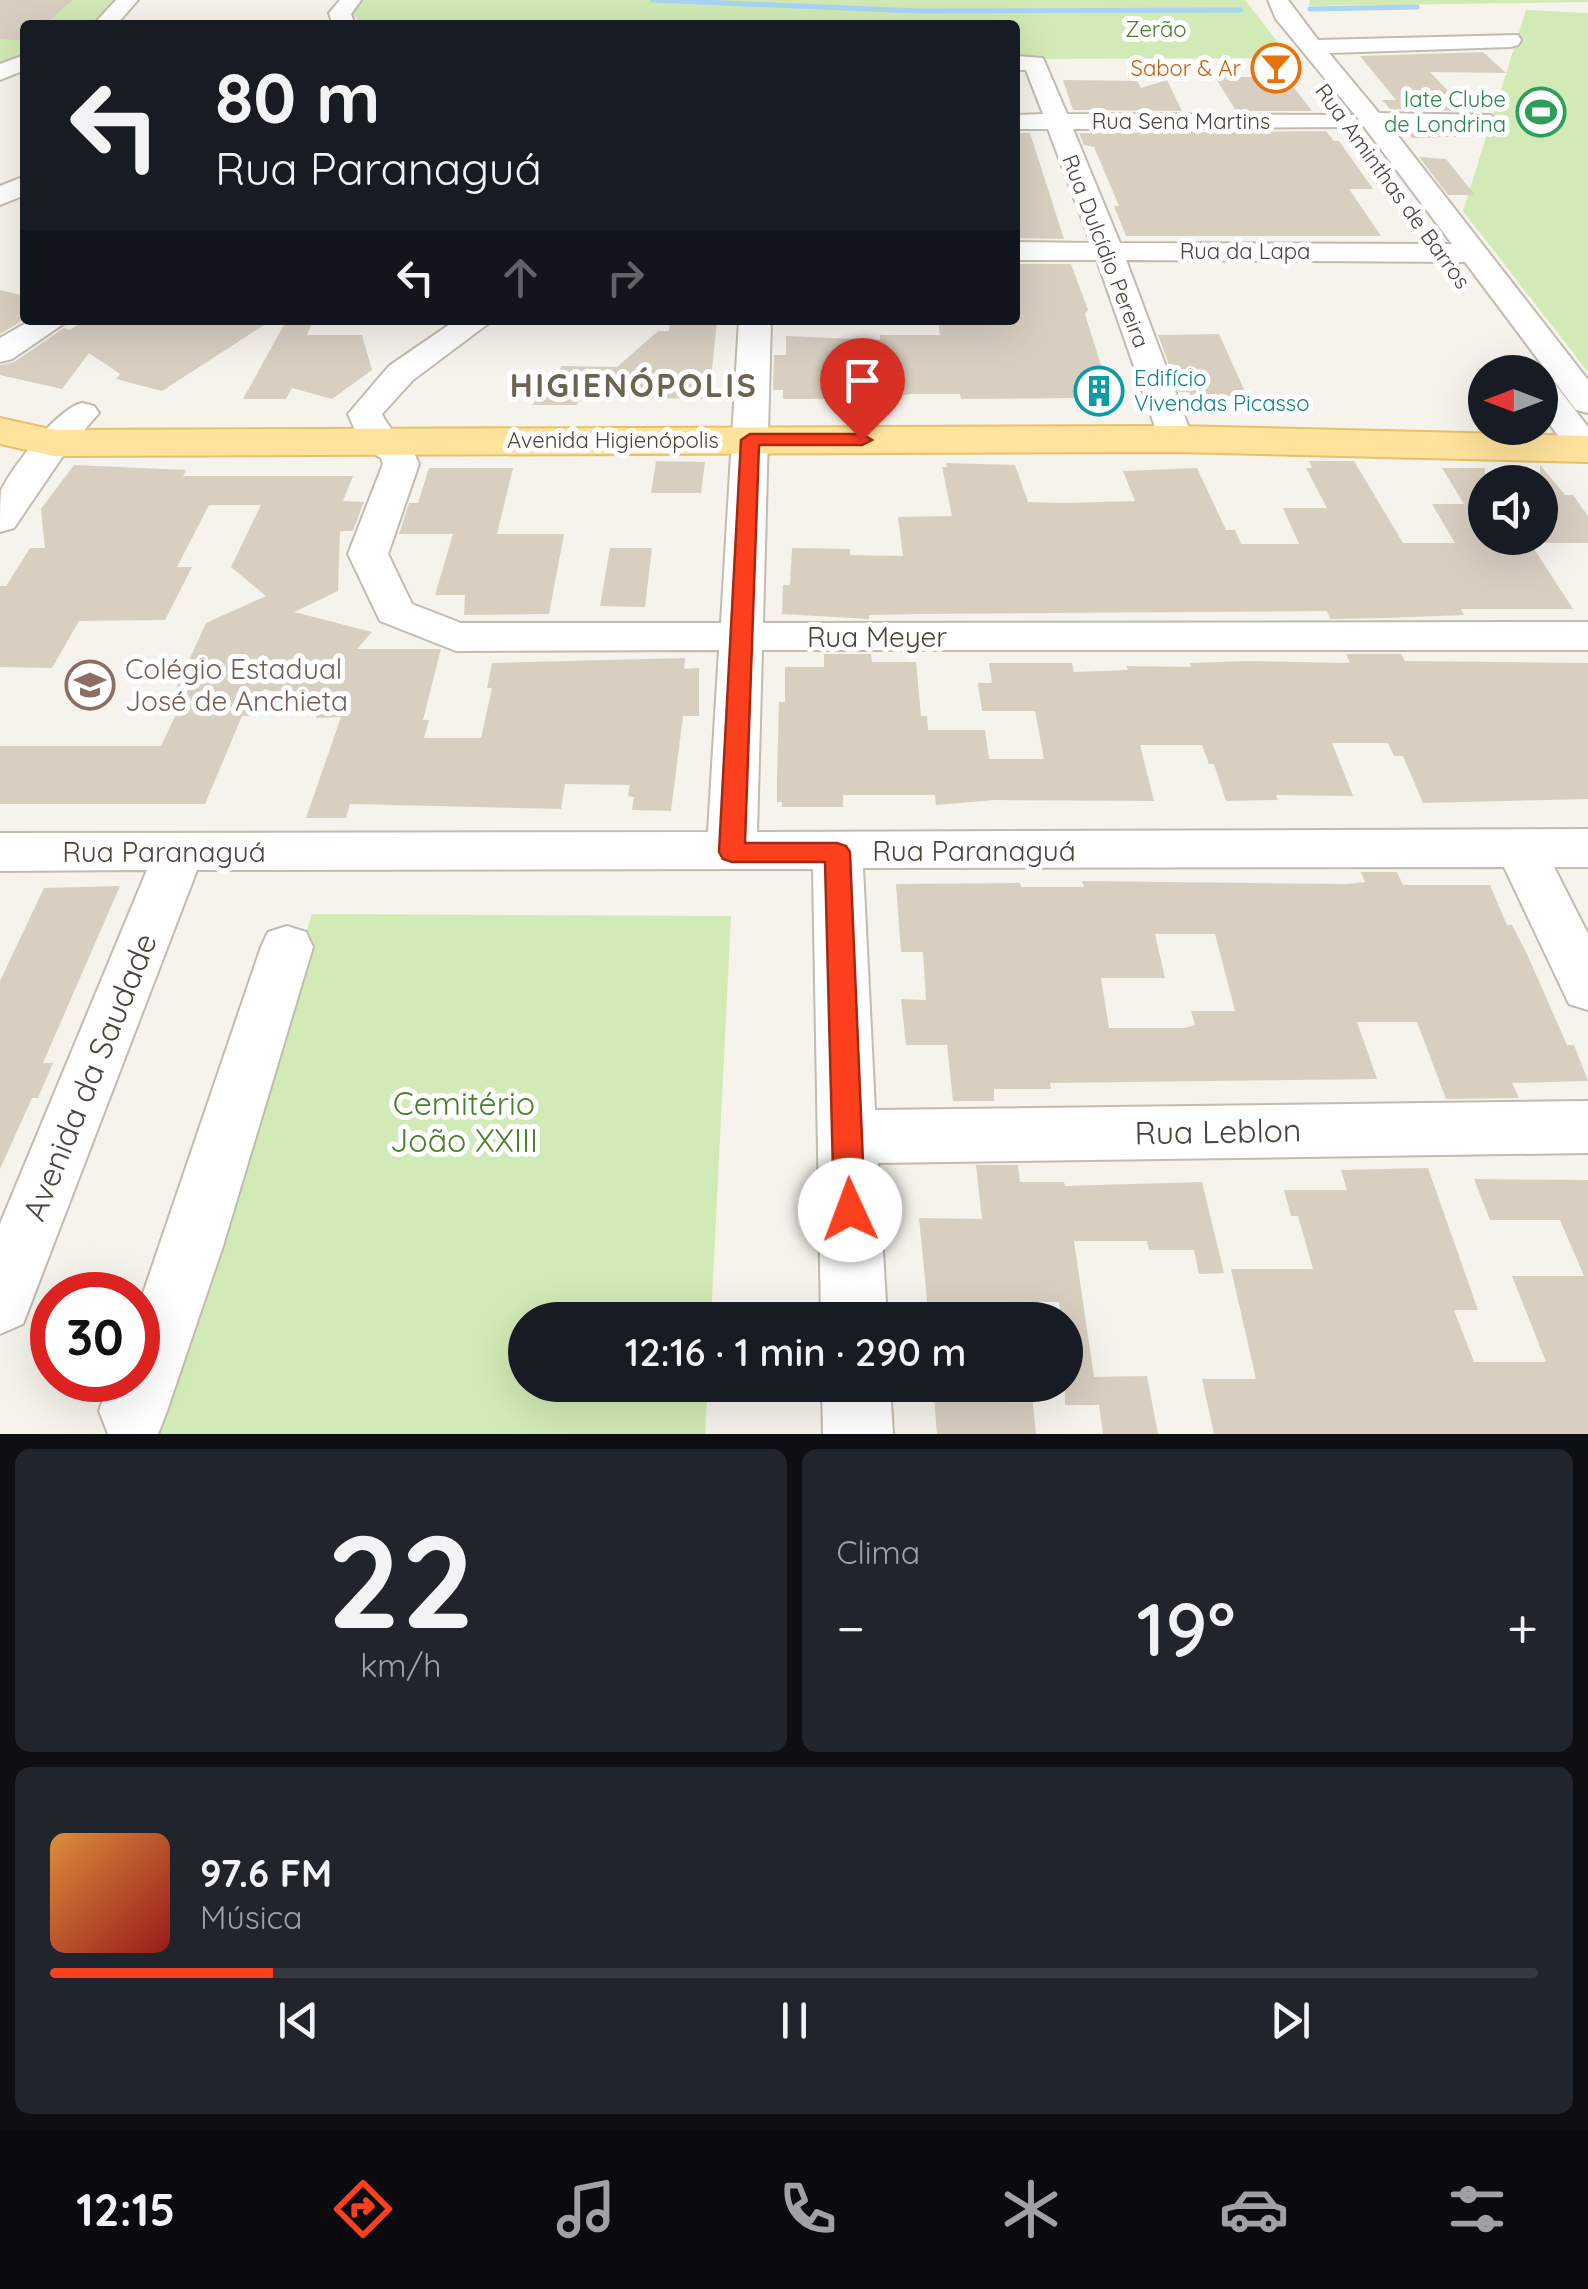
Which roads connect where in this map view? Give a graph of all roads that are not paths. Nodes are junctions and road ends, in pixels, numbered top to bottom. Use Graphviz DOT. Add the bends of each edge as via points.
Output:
graph roads {
  1 [pos="128,0"];
  2 [pos="1256,0"];
  3 [pos="1278,0"];
  4 [pos="109,20"];
  5 [pos="1510,40"];
  6 [pos="1314,47"];
  7 [pos="1025,63"];
  8 [pos="1359,120"];
  9 [pos="1482,120"];
  10 [pos="1020,122"];
  11 [pos="1058,122"];
  12 [pos="1108,250"];
  13 [pos="1020,251"];
  14 [pos="1458,253"];
  15 [pos="45,325"];
  16 [pos="470,325"];
  17 [pos="754,325"];
  18 [pos="0,352"];
  19 [pos="1520,355"];
  20 [pos="0,404"];
  21 [pos="1468,419"];
  22 [pos="1573,425"];
  23 [pos="371,427"];
  24 [pos="751,427"];
  25 [pos="1170,427"];
  26 [pos="68,428"];
  27 [pos="0,431"];
  28 [pos="6,502"];
  29 [pos="1588,636"];
  30 [pos="739,637"];
  31 [pos="1520,847"];
  32 [pos="1588,848"];
  33 [pos="180,851"];
  34 [pos="0,852"];
  35 [pos="732,852"];
  36 [pos="837,852"];
  37 [pos="287,947"];
  38 [pos="1588,988"];
  39 [pos="1588,1128"];
  40 [pos="847,1137"];
  41 [pos="0,1302"];
  42 [pos="853,1302"];
  43 [pos="857,1402"];
  44 [pos="134,1411"];
  45 [pos="858,1434"];
  1 -- 4 [label="street"];
  2 -- 8 [label="street, Rua Aminthas de Barros"];
  3 -- 6 [label="street, Rua Aminthas de Barros"];
  5 -- 6 [label="street"];
  6 -- 8 [label="street, Rua Aminthas de Barros"];
  7 -- 11 [label="street, Rua Dulcídio Pereira"];
  8 -- 9 [label="street, Rua Sena Martins"];
  8 -- 11 [label="street, Rua Sena Martins"];
  8 -- 14 [label="street, Rua Aminthas de Barros"];
  10 -- 11 [label="street, Rua Sena Martins"];
  11 -- 12 [label="street, Rua Dulcídio Pereira"];
  12 -- 13 [label="street, Rua da Lapa"];
  12 -- 14 [label="street, Rua da Lapa"];
  12 -- 25 [label="street, Rua Dulcídio Pereira"];
  14 -- 19 [label="street, Rua Aminthas de Barros"];
  14 -- 22 [label="street, Rua Aminthas de Barros"];
  15 -- 18 [label="street"];
  16 -- 23 [label="street" via="374,398"];
  17 -- 24 [label="street"];
  20 -- 26 [label="main road, Avenida Higienópolis" via="42,413"];
  21 -- 25 [label="main road, Avenida Higienópolis"];
  22 -- 25 [label="main road, Avenida Higienópolis"];
  23 -- 24 [label="main road, Avenida Higienópolis"];
  23 -- 26 [label="main road, Avenida Higienópolis"];
  23 -- 30 [label="street, Rua Meyer" via="401,464 368,554 395,612 456,636"];
  24 -- 25 [label="main road, Avenida Higienópolis"];
  24 -- 30 [label="street"];
  26 -- 27 [label="main road, Avenida Higienópolis"];
  26 -- 28 [label="street"];
  29 -- 30 [label="street, Rua Meyer"];
  30 -- 35 [label="street"];
  31 -- 32 [label="street, Rua Paranaguá"];
  31 -- 36 [label="street, Rua Paranaguá"];
  31 -- 38 [label="street"];
  33 -- 34 [label="street, Rua Paranaguá"];
  33 -- 35 [label="street, Rua Paranaguá"];
  33 -- 41 [label="street, Avenida da Saudade"];
  35 -- 36 [label="street, Rua Paranaguá"];
  36 -- 40 [label="street"];
  37 -- 44 [label="street"];
  39 -- 40 [label="street, Rua Leblon"];
  40 -- 42 [label="street"];
  43 -- 45 [label="street"];
}
